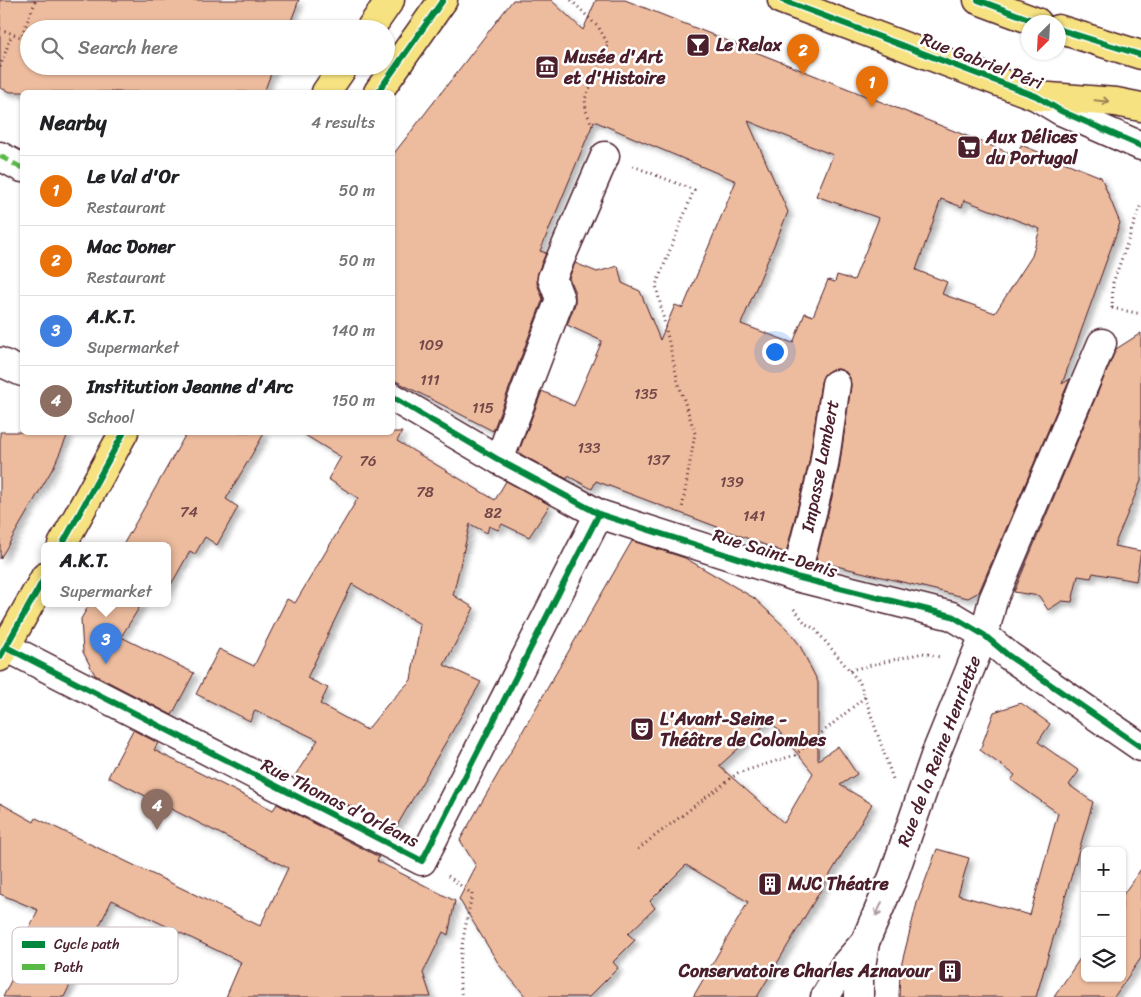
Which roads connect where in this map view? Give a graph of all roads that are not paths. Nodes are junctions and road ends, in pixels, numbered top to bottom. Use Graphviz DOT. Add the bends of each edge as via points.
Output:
graph roads {
  1 [pos="390,0"];
  2 [pos="442,0"];
  3 [pos="782,0"];
  4 [pos="978,0"];
  5 [pos="1021,16"];
  6 [pos="376,20"];
  7 [pos="1066,32"];
  8 [pos="1141,56"];
  9 [pos="395,68"];
  10 [pos="338,75"];
  11 [pos="390,75"];
  12 [pos="327,90"];
  13 [pos="379,90"];
  14 [pos="1036,96"];
  15 [pos="1141,107"];
  16 [pos="1141,146"];
  17 [pos="0,156"];
  18 [pos="605,156"];
  19 [pos="20,167"];
  20 [pos="1102,343"];
  21 [pos="0,362"];
  22 [pos="20,371"];
  23 [pos="836,384"];
  24 [pos="395,399"];
  25 [pos="122,435"];
  26 [pos="499,460"];
  27 [pos="599,514"];
  28 [pos="64,542"];
  29 [pos="41,584"];
  30 [pos="792,590"];
  31 [pos="984,635"];
  32 [pos="3,652"];
  33 [pos="1141,747"];
  34 [pos="865,942"];
  35 [pos="825,997"];
  36 [pos="859,997"];
  1 -- 6 [label="main road"];
  2 -- 9 [label="main road"];
  3 -- 14 [label="main road, Rue Gabriel Péri"];
  4 -- 5 [label="main road"];
  7 -- 8 [label="main road"];
  10 -- 12 [label="main road"];
  11 -- 13 [label="main road"];
  14 -- 15 [label="main road, Rue Gabriel Péri, one-way"];
  14 -- 16 [label="street, Rue Gabriel Péri"];
  17 -- 19 [label="street"];
  18 -- 26 [label="street" via="552,278 560,299"];
  20 -- 31 [label="street, Rue de la Reine Henriette" via="993,600"];
  21 -- 22 [label="street"];
  23 -- 30 [label="street, Impasse Lambert" via="824,465"];
  24 -- 26 [label="street, Rue Saint-Denis"];
  25 -- 28 [label="main road"];
  26 -- 27 [label="street, Rue Saint-Denis"];
  27 -- 30 [label="street, Rue Saint-Denis" via="674,538"];
  27 -- 32 [label="street, Rue Thomas d'Orléans" via="422,861"];
  29 -- 32 [label="main road"];
  30 -- 31 [label="street, Rue Saint-Denis" via="952,616"];
  31 -- 33 [label="street, Rue Saint-Denis" via="1009,656"];
  31 -- 34 [label="street, Rue de la Reine Henriette, one-way"];
  34 -- 35 [label="street" via="844,966"];
  34 -- 36 [label="street, Rue de la Reine Henriette"];
}
